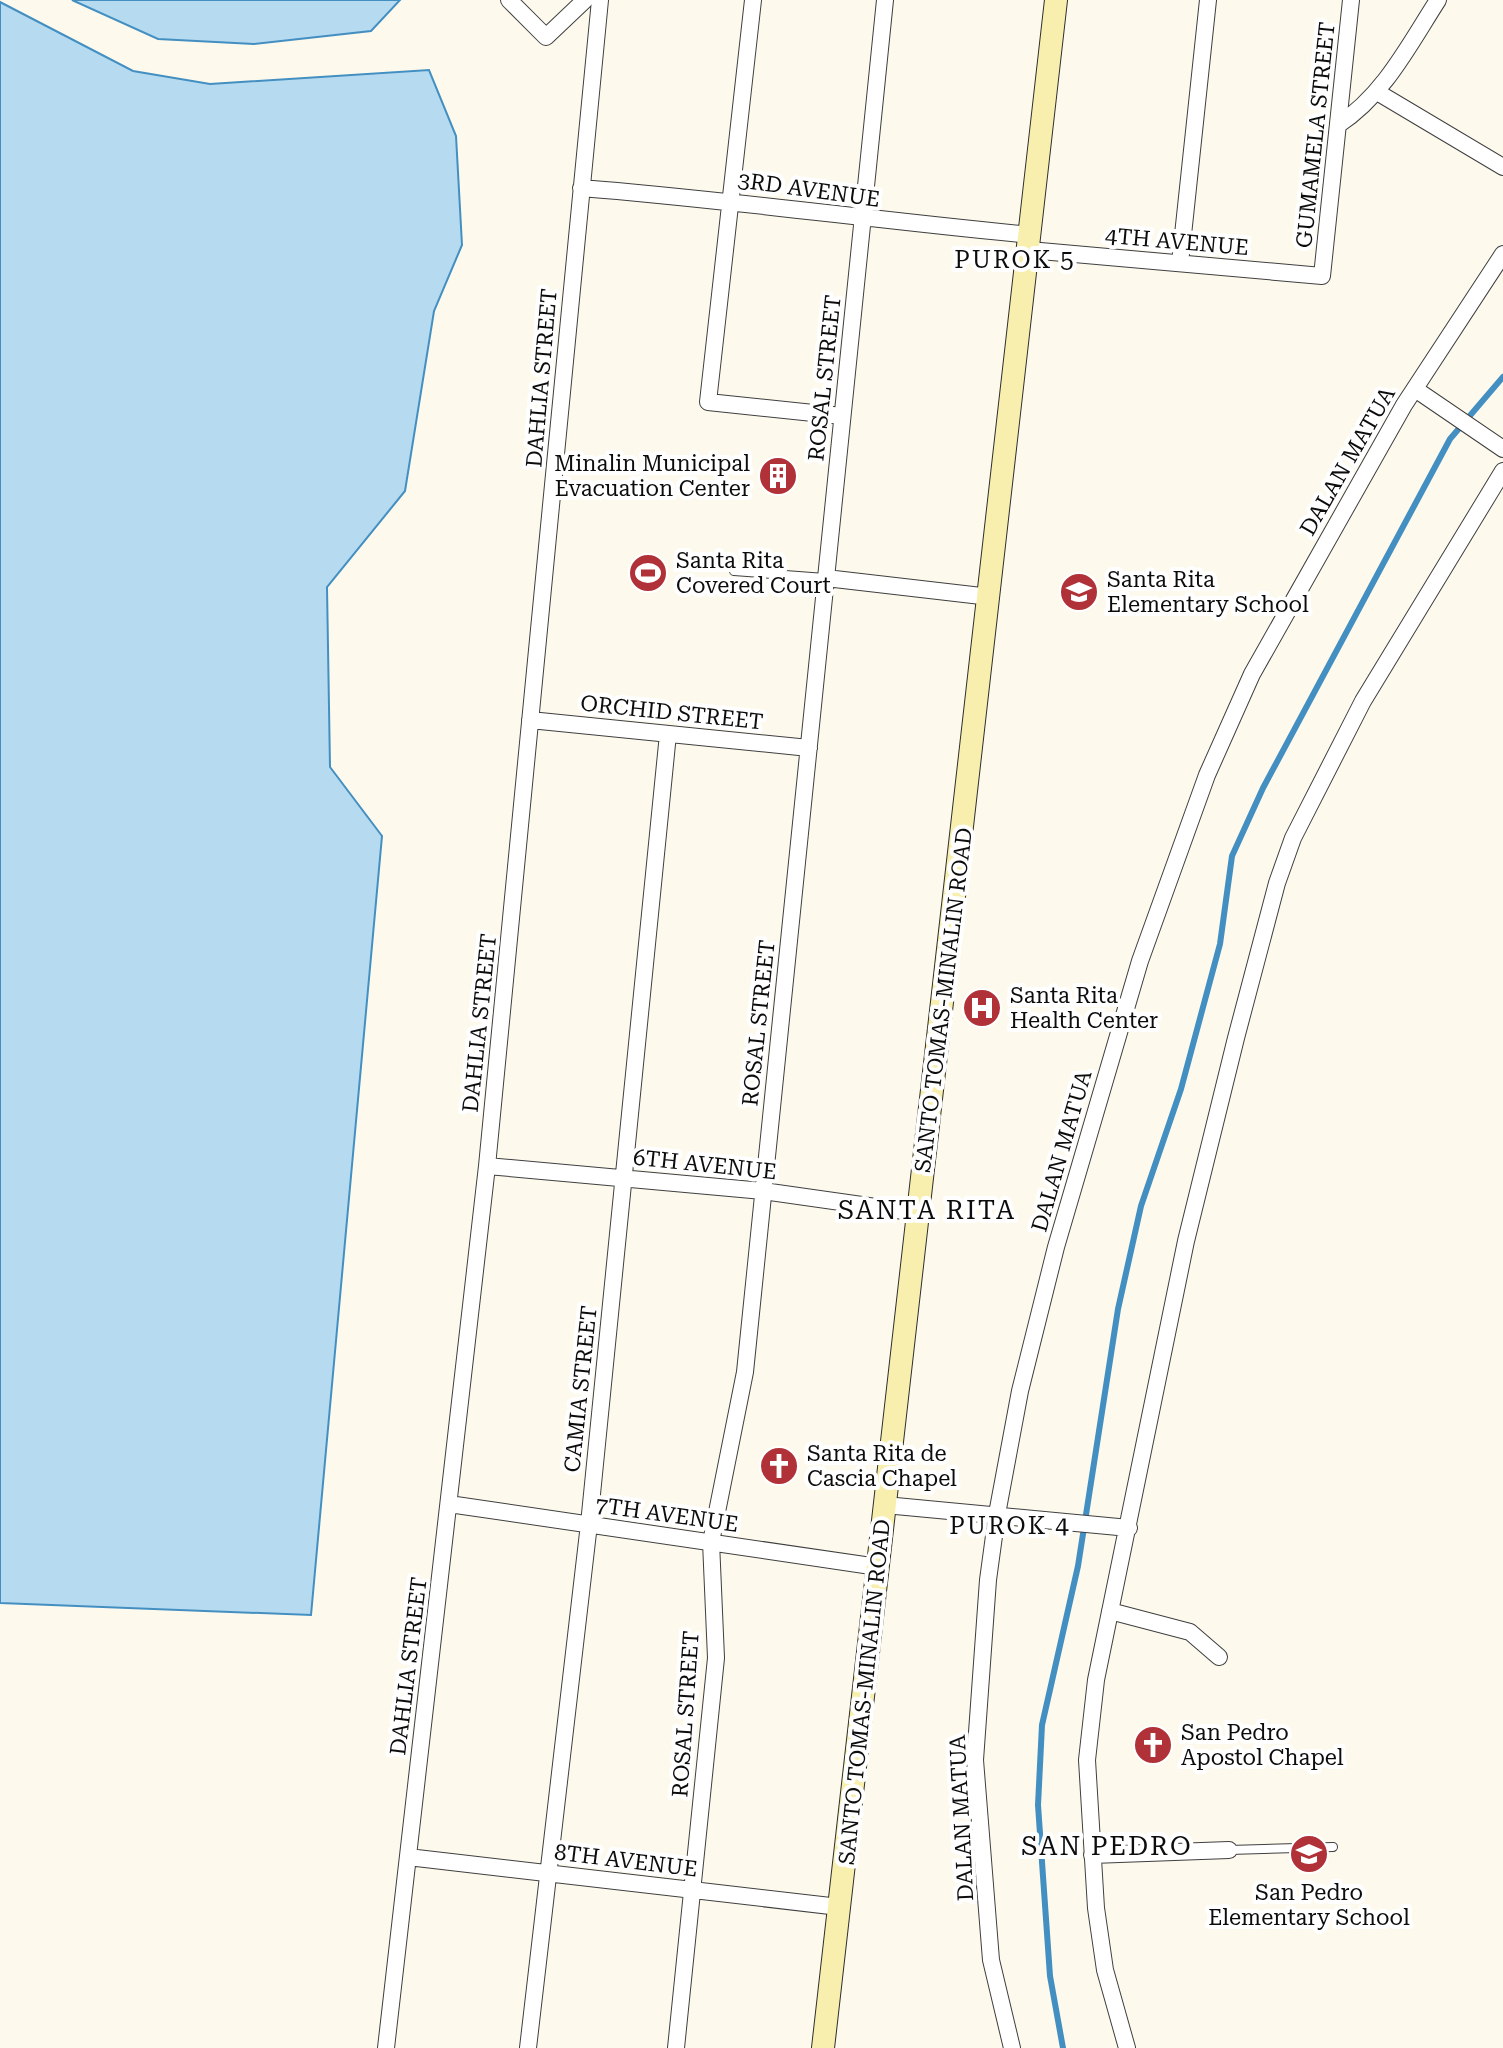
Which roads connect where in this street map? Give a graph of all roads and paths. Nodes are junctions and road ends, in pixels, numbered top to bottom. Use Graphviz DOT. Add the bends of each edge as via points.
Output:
graph roads {
  1 [pos="509,0"];
  2 [pos="585,0"];
  3 [pos="600,0"];
  4 [pos="753,0"];
  5 [pos="885,0"];
  6 [pos="1056,0"];
  7 [pos="1208,0"];
  8 [pos="1351,0"];
  9 [pos="1438,0"];
  10 [pos="1377,92"];
  11 [pos="1338,125"];
  12 [pos="1503,167"];
  13 [pos="581,188"];
  14 [pos="731,200"];
  15 [pos="863,219"];
  16 [pos="1030,242"];
  17 [pos="1503,254"];
  18 [pos="1180,263"];
  19 [pos="1322,276"];
  20 [pos="1415,389"];
  21 [pos="842,416"];
  22 [pos="1503,449"];
  23 [pos="1503,471"];
  24 [pos="734,571"];
  25 [pos="826,578"];
  26 [pos="990,597"];
  27 [pos="530,720"];
  28 [pos="668,734"];
  29 [pos="809,748"];
  30 [pos="487,1166"];
  31 [pos="623,1178"];
  32 [pos="763,1191"];
  33 [pos="918,1213"];
  34 [pos="449,1504"];
  35 [pos="885,1505"];
  36 [pos="997,1514"];
  37 [pos="589,1524"];
  38 [pos="1129,1528"];
  39 [pos="711,1542"];
  40 [pos="878,1567"];
  41 [pos="1110,1611"];
  42 [pos="1219,1657"];
  43 [pos="1333,1847"];
  44 [pos="1229,1850"];
  45 [pos="1092,1855"];
  46 [pos="408,1857"];
  47 [pos="545,1872"];
  48 [pos="692,1890"];
  49 [pos="839,1907"];
  50 [pos="386,2048"];
  51 [pos="528,2048"];
  52 [pos="676,2048"];
  53 [pos="823,2048"];
  54 [pos="1012,2048"];
  55 [pos="1127,2048"];
  1 -- 2 [label="street" via="546,37"];
  3 -- 13 [label="street, DAHLIA STREET"];
  4 -- 14 [label="street"];
  5 -- 15 [label="street, ROSAL STREET"];
  6 -- 16 [label="main road, SANTO TOMAS-MINALIN ROAD"];
  7 -- 18 [label="street"];
  8 -- 11 [label="street, GUMAMELA STREET"];
  9 -- 10 [label="street"];
  10 -- 11 [label="street" via="1362,110"];
  10 -- 12 [label="street"];
  11 -- 19 [label="street, GUMAMELA STREET"];
  13 -- 14 [label="street, 3RD AVENUE"];
  13 -- 27 [label="street, DAHLIA STREET"];
  14 -- 15 [label="street, 3RD AVENUE"];
  14 -- 21 [label="street" via="708,402"];
  15 -- 16 [label="street, 3RD AVENUE"];
  15 -- 21 [label="street, ROSAL STREET"];
  16 -- 18 [label="street, 4TH AVENUE"];
  16 -- 26 [label="main road, SANTO TOMAS-MINALIN ROAD"];
  17 -- 20 [label="street, DALAN MATUA"];
  18 -- 19 [label="street, 4TH AVENUE"];
  20 -- 22 [label="street"];
  20 -- 36 [label="street, DALAN MATUA" via="1252,674 1188,825 1140,961 1056,1247 1020,1391"];
  21 -- 25 [label="street, ROSAL STREET"];
  23 -- 38 [label="street" via="1363,701 1282,868 1186,1241"];
  24 -- 25 [label="lane"];
  25 -- 26 [label="street"];
  25 -- 29 [label="street, ROSAL STREET"];
  26 -- 33 [label="main road, SANTO TOMAS-MINALIN ROAD"];
  27 -- 28 [label="street, ORCHID STREET"];
  27 -- 30 [label="street, DAHLIA STREET"];
  28 -- 29 [label="street, ORCHID STREET"];
  28 -- 31 [label="street, CAMIA STREET"];
  29 -- 32 [label="street, ROSAL STREET"];
  30 -- 31 [label="street, 6TH AVENUE"];
  30 -- 34 [label="street, DAHLIA STREET"];
  31 -- 32 [label="street, 6TH AVENUE"];
  31 -- 37 [label="street, CAMIA STREET"];
  32 -- 33 [label="street, 6TH AVENUE"];
  32 -- 39 [label="street, ROSAL STREET" via="745,1372"];
  33 -- 35 [label="main road, SANTO TOMAS-MINALIN ROAD"];
  34 -- 37 [label="street, 7TH AVENUE"];
  34 -- 46 [label="street, DAHLIA STREET"];
  35 -- 36 [label="street"];
  35 -- 40 [label="main road, SANTO TOMAS-MINALIN ROAD"];
  36 -- 38 [label="street"];
  36 -- 54 [label="street, DALAN MATUA" via="975,1760 991,1960"];
  37 -- 39 [label="street, 7TH AVENUE"];
  37 -- 47 [label="street, CAMIA STREET"];
  38 -- 41 [label="street"];
  39 -- 40 [label="street, 7TH AVENUE"];
  39 -- 48 [label="street, ROSAL STREET" via="716,1658"];
  40 -- 49 [label="main road, SANTO TOMAS-MINALIN ROAD"];
  41 -- 42 [label="street" via="1190,1632"];
  41 -- 45 [label="street" via="1087,1760"];
  43 -- 44 [label="lane"];
  44 -- 45 [label="street"];
  45 -- 55 [label="street" via="1105,1970"];
  46 -- 47 [label="street, 8TH AVENUE"];
  46 -- 50 [label="street, DAHLIA STREET"];
  47 -- 48 [label="street, 8TH AVENUE"];
  47 -- 51 [label="street, CAMIA STREET"];
  48 -- 49 [label="street, 8TH AVENUE"];
  48 -- 52 [label="street, ROSAL STREET"];
  49 -- 53 [label="main road, SANTO TOMAS-MINALIN ROAD"];
}
